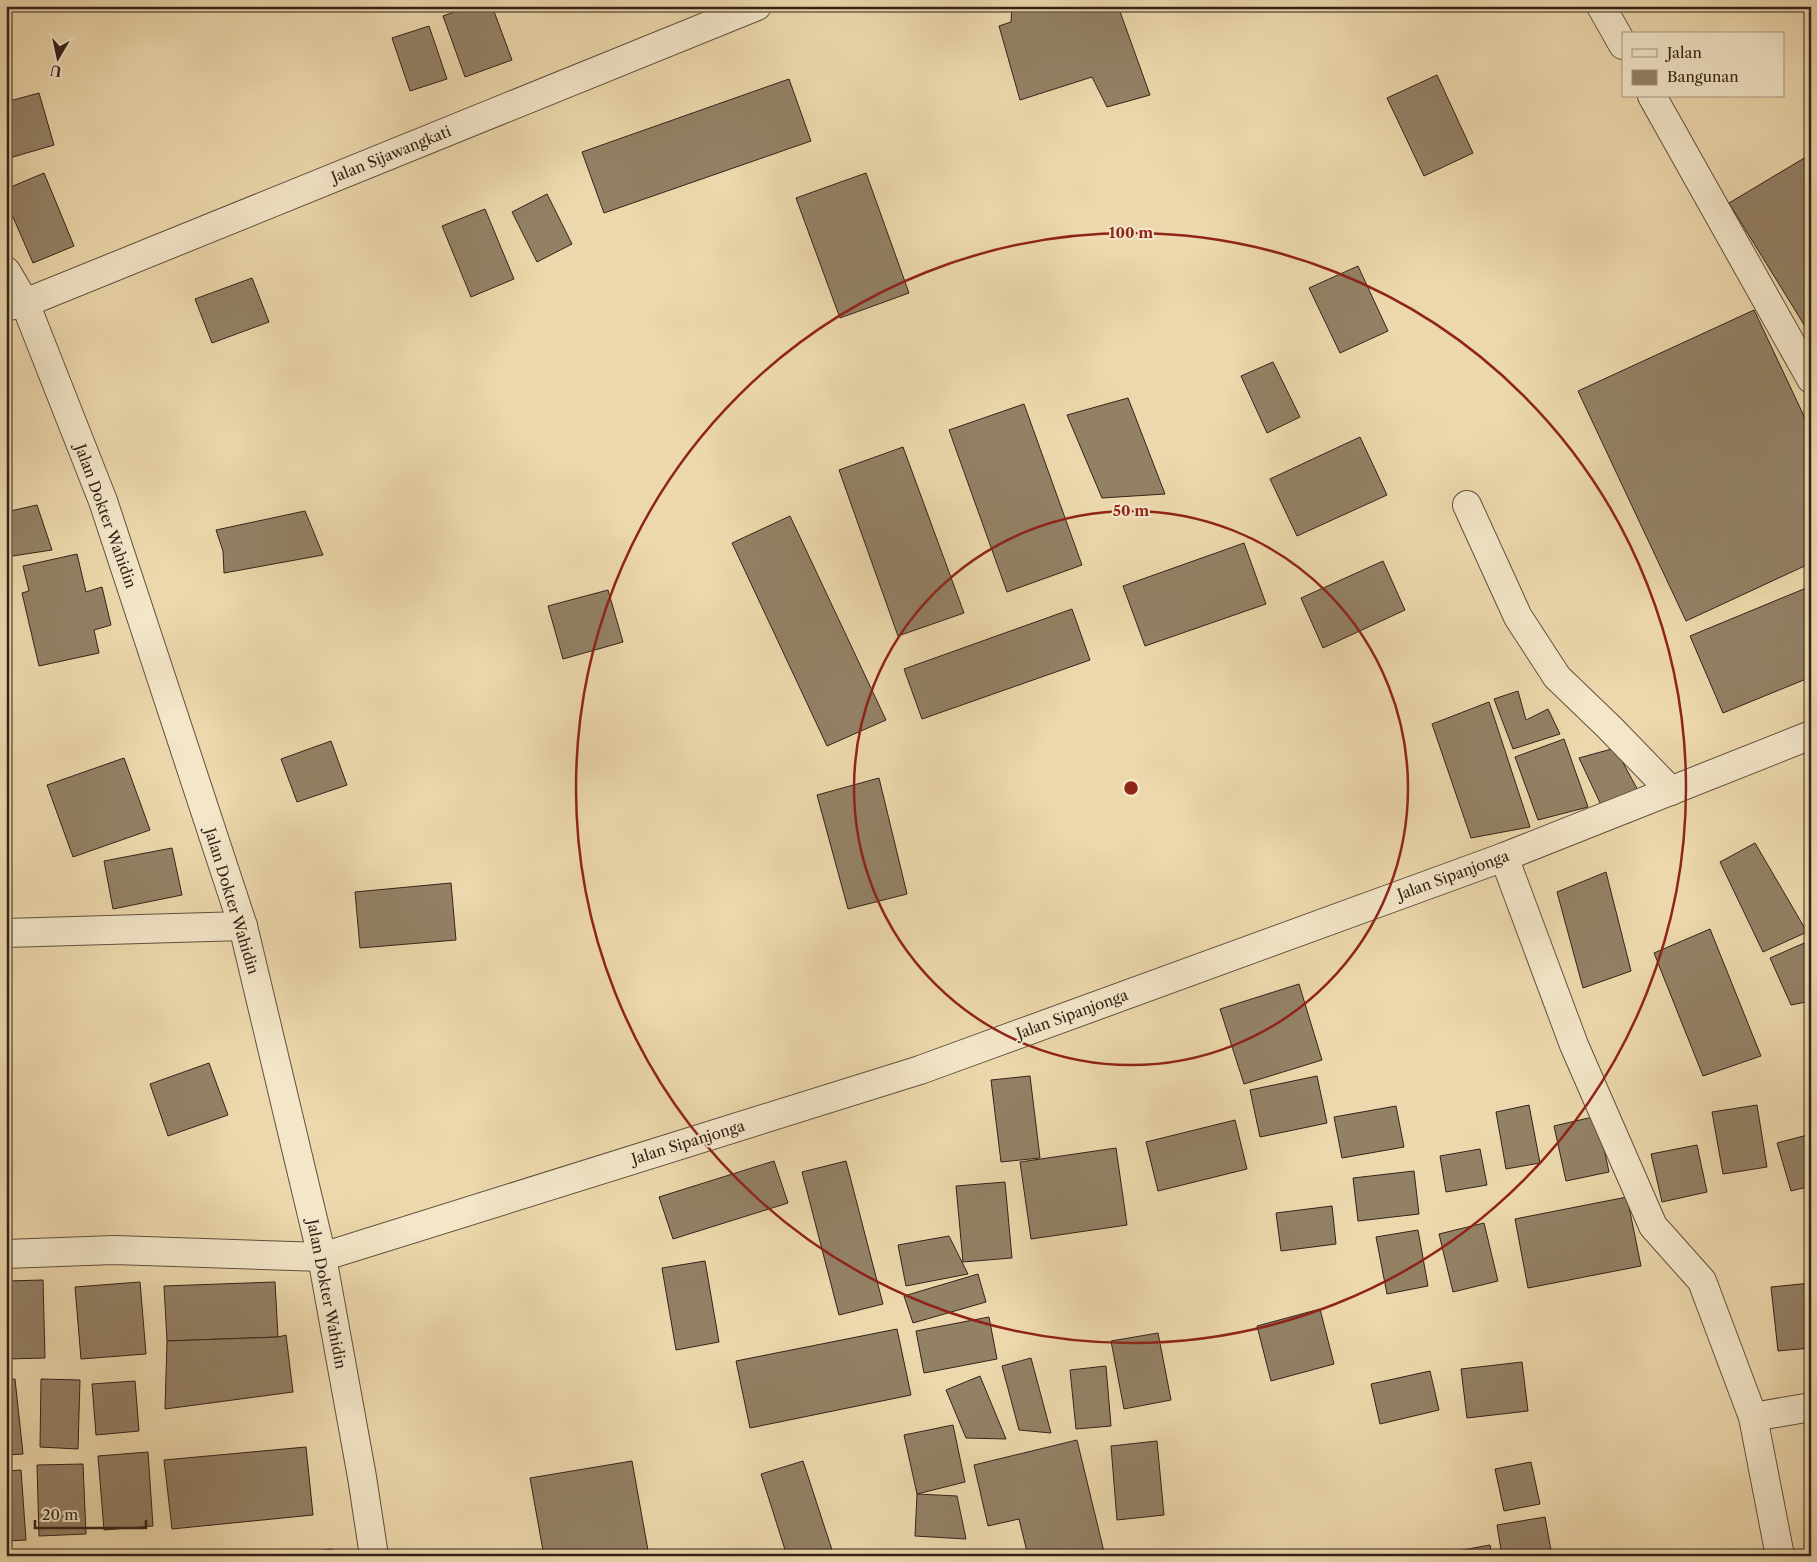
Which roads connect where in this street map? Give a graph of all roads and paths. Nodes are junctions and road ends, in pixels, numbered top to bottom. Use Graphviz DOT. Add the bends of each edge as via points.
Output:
graph roads {
  1 [pos="756,6"];
  2 [pos="1601,6"];
  3 [pos="1622,43"];
  4 [pos="1653,98"];
  5 [pos="6,271"];
  6 [pos="16,305"];
  7 [pos="1811,378"];
  8 [pos="1467,505"];
  9 [pos="1811,735"];
  10 [pos="1671,791"];
  11 [pos="1504,857"];
  12 [pos="243,926"];
  13 [pos="6,933"];
  14 [pos="6,1254"];
  15 [pos="322,1257"];
  16 [pos="1811,1407"];
  17 [pos="1753,1417"];
  18 [pos="374,1556"];
  19 [pos="1780,1556"];
  1 -- 6 [label="street, Jalan Sijawangkati"];
  2 -- 3 [label="street"];
  4 -- 7 [label="street"];
  5 -- 6 [label="street, Jalan Dokter Wahidin"];
  6 -- 12 [label="street, Jalan Dokter Wahidin" via="103,501"];
  8 -- 10 [label="street" via="1518,616 1557,678"];
  9 -- 10 [label="street, Jalan Sipanjonga"];
  10 -- 11 [label="street, Jalan Sipanjonga"];
  11 -- 15 [label="street, Jalan Sipanjonga" via="920,1070"];
  11 -- 17 [label="street" via="1574,1045 1653,1226 1702,1281"];
  12 -- 13 [label="street"];
  12 -- 15 [label="street, Jalan Dokter Wahidin"];
  14 -- 15 [label="street, Jalan Sipanjonga" via="114,1250"];
  15 -- 18 [label="street, Jalan Dokter Wahidin"];
  16 -- 17 [label="street"];
  17 -- 19 [label="street"];
}
